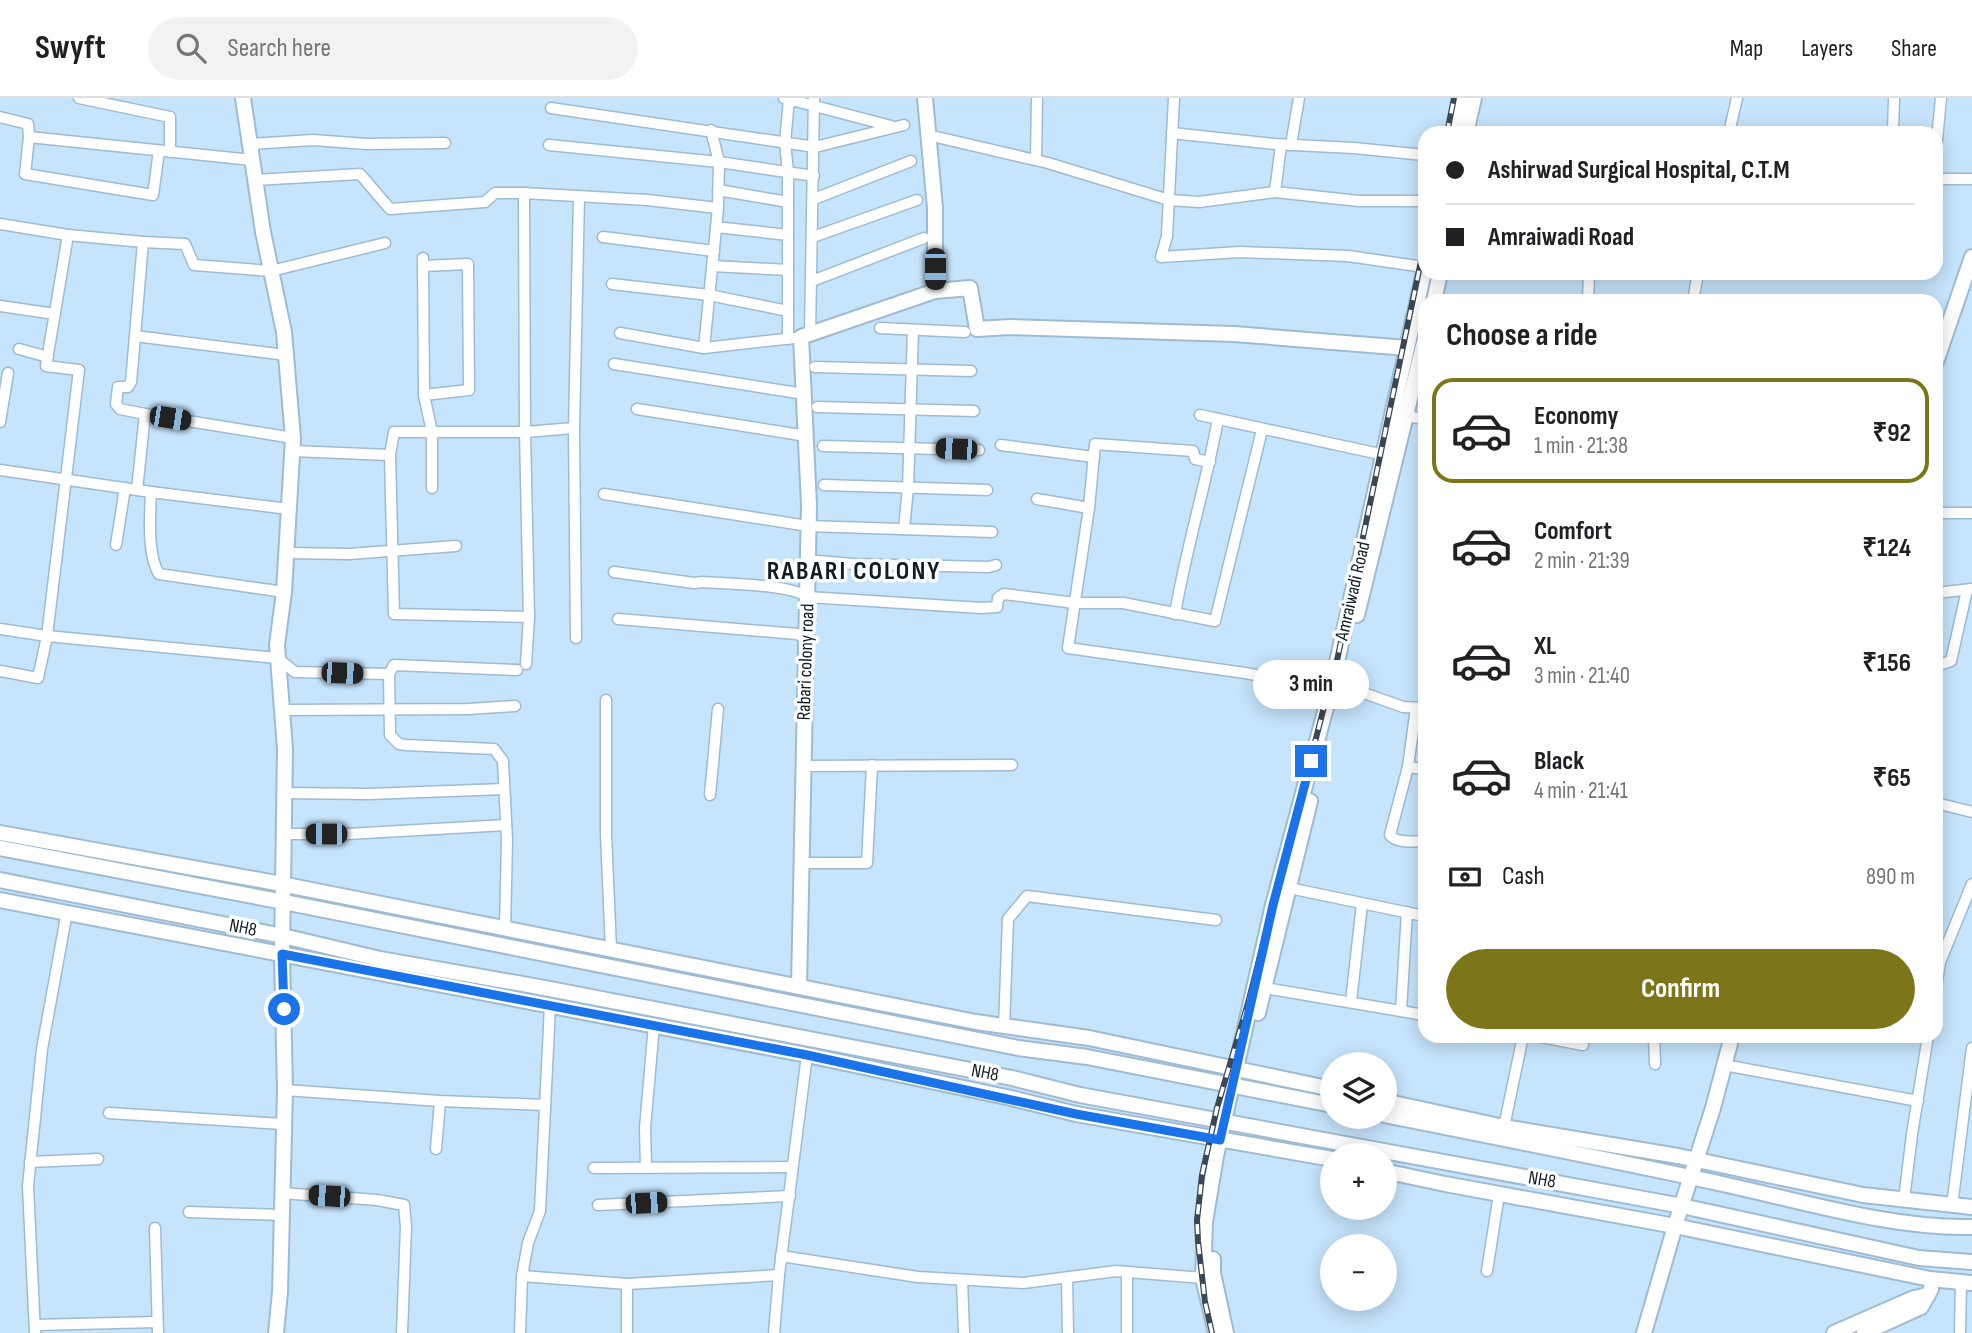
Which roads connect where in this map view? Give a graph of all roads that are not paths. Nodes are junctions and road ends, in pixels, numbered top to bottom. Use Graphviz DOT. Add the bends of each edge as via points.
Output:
graph roads {
  1 [pos="79,98"];
  2 [pos="243,98"];
  3 [pos="925,98"];
  4 [pos="1037,98"];
  5 [pos="1174,98"];
  6 [pos="1299,98"];
  7 [pos="1462,98"];
  8 [pos="1474,98"];
  9 [pos="1737,98"];
  10 [pos="1894,98"];
  11 [pos="1941,98"];
  12 [pos="786,99"];
  13 [pos="814,102"];
  14 [pos="551,108"];
  15 [pos="0,117"];
  16 [pos="904,125"];
  17 [pos="892,126"];
  18 [pos="1456,126"];
  19 [pos="1468,126"];
  20 [pos="1731,126"];
  21 [pos="1893,126"];
  22 [pos="1938,126"];
  23 [pos="711,130"];
  24 [pos="1172,133"];
  25 [pos="928,135"];
  26 [pos="29,137"];
  27 [pos="785,142"];
  28 [pos="445,143"];
  29 [pos="250,144"];
  30 [pos="549,145"];
  31 [pos="1286,145"];
  32 [pos="815,147"];
  33 [pos="159,151"];
  34 [pos="170,152"];
  35 [pos="1418,154"];
  36 [pos="252,160"];
  37 [pos="1036,160"];
  38 [pos="911,161"];
  39 [pos="719,162"];
  40 [pos="788,172"];
  41 [pos="814,176"];
  42 [pos="1943,179"];
  43 [pos="1972,179"];
  44 [pos="255,180"];
  45 [pos="718,190"];
  46 [pos="1275,192"];
  47 [pos="524,193"];
  48 [pos="579,196"];
  49 [pos="814,199"];
  50 [pos="917,200"];
  51 [pos="1169,200"];
  52 [pos="1418,201"];
  53 [pos="788,202"];
  54 [pos="718,208"];
  55 [pos="0,224"];
  56 [pos="716,228"];
  57 [pos="68,235"];
  58 [pos="788,235"];
  59 [pos="603,237"];
  60 [pos="813,237"];
  61 [pos="924,238"];
  62 [pos="143,242"];
  63 [pos="385,243"];
  64 [pos="714,251"];
  65 [pos="1972,257"];
  66 [pos="712,266"];
  67 [pos="1418,269"];
  68 [pos="788,270"];
  69 [pos="271,271"];
  70 [pos="812,281"];
  71 [pos="612,284"];
  72 [pos="935,291"];
  73 [pos="709,295"];
  74 [pos="1418,298"];
  75 [pos="0,306"];
  76 [pos="788,311"];
  77 [pos="55,314"];
  78 [pos="880,328"];
  79 [pos="913,330"];
  80 [pos="965,332"];
  81 [pos="620,333"];
  82 [pos="135,337"];
  83 [pos="800,337"];
  84 [pos="1943,339"];
  85 [pos="704,348"];
  86 [pos="1407,348"];
  87 [pos="19,349"];
  88 [pos="286,355"];
  89 [pos="48,357"];
  90 [pos="1418,360"];
  91 [pos="614,364"];
  92 [pos="814,367"];
  93 [pos="912,370"];
  94 [pos="971,371"];
  95 [pos="8,373"];
  96 [pos="804,394"];
  97 [pos="424,395"];
  98 [pos="817,407"];
  99 [pos="911,408"];
  100 [pos="636,409"];
  101 [pos="974,411"];
  102 [pos="145,414"];
  103 [pos="1200,415"];
  104 [pos="1400,415"];
  105 [pos="1418,418"];
  106 [pos="1218,419"];
  107 [pos="0,422"];
  108 [pos="574,428"];
  109 [pos="1262,430"];
  110 [pos="432,432"];
  111 [pos="525,432"];
  112 [pos="807,436"];
  113 [pos="293,444"];
  114 [pos="1001,445"];
  115 [pos="823,446"];
  116 [pos="909,448"];
  117 [pos="979,450"];
  118 [pos="390,455"];
  119 [pos="1384,455"];
  120 [pos="1094,457"];
  121 [pos="1210,462"];
  122 [pos="0,470"];
  123 [pos="65,481"];
  124 [pos="824,485"];
  125 [pos="125,488"];
  126 [pos="432,488"];
  127 [pos="908,488"];
  128 [pos="137,490"];
  129 [pos="987,490"];
  130 [pos="151,492"];
  131 [pos="604,494"];
  132 [pos="1037,499"];
  133 [pos="1089,508"];
  134 [pos="289,509"];
  135 [pos="1943,513"];
  136 [pos="1972,513"];
  137 [pos="808,526"];
  138 [pos="904,529"];
  139 [pos="992,532"];
  140 [pos="116,545"];
  141 [pos="456,546"];
  142 [pos="392,549"];
  143 [pos="287,554"];
  144 [pos="807,560"];
  145 [pos="996,565"];
  146 [pos="614,572"];
  147 [pos="1970,590"];
  148 [pos="284,592"];
  149 [pos="1943,592"];
  150 [pos="808,597"];
  151 [pos="1075,603"];
  152 [pos="1175,614"];
  153 [pos="529,617"];
  154 [pos="618,619"];
  155 [pos="0,628"];
  156 [pos="47,636"];
  157 [pos="576,638"];
  158 [pos="806,639"];
  159 [pos="277,658"];
  160 [pos="526,664"];
  161 [pos="1943,664"];
  162 [pos="517,670"];
  163 [pos="0,671"];
  164 [pos="389,674"];
  165 [pos="1335,687"];
  166 [pos="606,700"];
  167 [pos="515,706"];
  168 [pos="388,708"];
  169 [pos="1418,708"];
  170 [pos="718,709"];
  171 [pos="282,710"];
  172 [pos="1418,718"];
  173 [pos="872,765"];
  174 [pos="1012,765"];
  175 [pos="803,766"];
  176 [pos="1408,767"];
  177 [pos="1418,768"];
  178 [pos="504,789"];
  179 [pos="284,793"];
  180 [pos="710,795"];
  181 [pos="1943,805"];
  182 [pos="1972,812"];
  183 [pos="506,825"];
  184 [pos="0,833"];
  185 [pos="283,834"];
  186 [pos="1418,841"];
  187 [pos="0,848"];
  188 [pos="801,863"];
  189 [pos="0,880"];
  190 [pos="1972,884"];
  191 [pos="285,885"];
  192 [pos="1289,888"];
  193 [pos="0,900"];
  194 [pos="284,902"];
  195 [pos="1362,904"];
  196 [pos="66,912"];
  197 [pos="1407,912"];
  198 [pos="1418,915"];
  199 [pos="1216,920"];
  200 [pos="505,929"];
  201 [pos="283,936"];
  202 [pos="611,949"];
  203 [pos="282,954"];
  204 [pos="1943,955"];
  205 [pos="799,987"];
  206 [pos="1260,989"];
  207 [pos="1351,1001"];
  208 [pos="550,1006"];
  209 [pos="1401,1011"];
  210 [pos="1418,1014"];
  211 [pos="654,1025"];
  212 [pos="1004,1027"];
  213 [pos="1522,1043"];
  214 [pos="1573,1043"];
  215 [pos="1654,1043"];
  216 [pos="1730,1043"];
  217 [pos="1927,1043"];
  218 [pos="1583,1045"];
  219 [pos="1972,1048"];
  220 [pos="807,1055"];
  221 [pos="1654,1064"];
  222 [pos="1724,1065"];
  223 [pos="1239,1070"];
  224 [pos="1235,1085"];
  225 [pos="1320,1087"];
  226 [pos="285,1090"];
  227 [pos="440,1101"];
  228 [pos="1918,1101"];
  229 [pos="1320,1103"];
  230 [pos="1397,1104"];
  231 [pos="545,1105"];
  232 [pos="109,1113"];
  233 [pos="1397,1118"];
  234 [pos="1228,1122"];
  235 [pos="283,1124"];
  236 [pos="1504,1127"];
  237 [pos="1224,1140"];
  238 [pos="436,1149"];
  239 [pos="1320,1157"];
  240 [pos="99,1159"];
  241 [pos="1697,1161"];
  242 [pos="30,1162"];
  243 [pos="646,1167"];
  244 [pos="792,1167"];
  245 [pos="594,1168"];
  246 [pos="1397,1174"];
  247 [pos="1692,1178"];
  248 [pos="281,1193"];
  249 [pos="1499,1194"];
  250 [pos="790,1196"];
  251 [pos="1904,1200"];
  252 [pos="597,1205"];
  253 [pos="1682,1206"];
  254 [pos="1952,1206"];
  255 [pos="1972,1206"];
  256 [pos="189,1212"];
  257 [pos="281,1215"];
  258 [pos="1675,1226"];
  259 [pos="1972,1227"];
  260 [pos="155,1228"];
  261 [pos="781,1256"];
  262 [pos="1928,1259"];
  263 [pos="1972,1262"];
  264 [pos="1487,1271"];
  265 [pos="1127,1272"];
  266 [pos="779,1275"];
  267 [pos="522,1276"];
  268 [pos="1067,1278"];
  269 [pos="1203,1278"];
  270 [pos="1937,1279"];
  271 [pos="962,1280"];
  272 [pos="1966,1283"];
  273 [pos="626,1284"];
  274 [pos="1928,1295"];
  275 [pos="158,1327"];
  276 [pos="35,1329"];
  277 [pos="275,1333"];
  278 [pos="402,1333"];
  279 [pos="520,1333"];
  280 [pos="627,1333"];
  281 [pos="774,1333"];
  282 [pos="964,1333"];
  283 [pos="1068,1333"];
  284 [pos="1127,1333"];
  285 [pos="1216,1333"];
  286 [pos="1226,1333"];
  287 [pos="1644,1333"];
  288 [pos="1834,1333"];
  289 [pos="1864,1333"];
  290 [pos="1960,1333"];
  1 -- 34 [label="street" via="170,117"];
  2 -- 29 [label="street"];
  3 -- 25 [label="street"];
  4 -- 37 [label="street"];
  5 -- 24 [label="street"];
  6 -- 31 [label="street"];
  7 -- 18 [label="street"];
  8 -- 19 [label="street"];
  9 -- 20 [label="street"];
  10 -- 21 [label="street"];
  11 -- 22 [label="street"];
  12 -- 13 [label="street"];
  12 -- 27 [label="street"];
  13 -- 17 [label="street"];
  13 -- 32 [label="street"];
  14 -- 23 [label="street"];
  15 -- 26 [label="street" via="28,124"];
  16 -- 17 [label="street"];
  17 -- 32 [label="street"];
  23 -- 27 [label="street"];
  23 -- 39 [label="street"];
  24 -- 31 [label="street"];
  24 -- 51 [label="street"];
  25 -- 37 [label="street"];
  25 -- 72 [label="street" via="935,208"];
  26 -- 33 [label="street"];
  26 -- 33 [label="street" via="25,173 153,195"];
  27 -- 32 [label="street"];
  27 -- 40 [label="street"];
  28 -- 29 [label="street" via="313,140"];
  29 -- 36 [label="street"];
  30 -- 39 [label="street"];
  31 -- 35 [label="street"];
  31 -- 46 [label="street"];
  32 -- 41 [label="street"];
  33 -- 34 [label="street"];
  34 -- 36 [label="street"];
  36 -- 44 [label="street"];
  37 -- 51 [label="street"];
  38 -- 49 [label="street"];
  39 -- 40 [label="street"];
  39 -- 45 [label="street"];
  40 -- 41 [label="street"];
  40 -- 53 [label="street"];
  41 -- 49 [label="street"];
  42 -- 43 [label="street"];
  44 -- 47 [label="street" via="360,174 390,209 485,202 495,193"];
  44 -- 69 [label="street"];
  45 -- 53 [label="street"];
  45 -- 54 [label="street"];
  46 -- 51 [label="street" via="1199,202"];
  46 -- 52 [label="street" via="1359,201"];
  47 -- 48 [label="street"];
  47 -- 111 [label="street"];
  48 -- 54 [label="street"];
  48 -- 108 [label="street"];
  49 -- 60 [label="street"];
  50 -- 60 [label="street"];
  51 -- 67 [label="street" via="1161,257 1240,252 1348,256"];
  53 -- 58 [label="street"];
  54 -- 56 [label="street"];
  55 -- 57 [label="street"];
  56 -- 58 [label="street"];
  56 -- 64 [label="street"];
  57 -- 62 [label="street"];
  57 -- 77 [label="street"];
  58 -- 68 [label="street"];
  59 -- 64 [label="street"];
  60 -- 70 [label="street"];
  61 -- 70 [label="street"];
  62 -- 69 [label="street" via="185,244 194,265"];
  62 -- 82 [label="street"];
  63 -- 69 [label="street"];
  64 -- 66 [label="street"];
  65 -- 84 [label="street"];
  66 -- 68 [label="street"];
  66 -- 73 [label="street"];
  68 -- 76 [label="street"];
  69 -- 88 [label="street"];
  70 -- 83 [label="street"];
  71 -- 73 [label="street"];
  72 -- 83 [label="street"];
  72 -- 86 [label="street" via="970,288 977,328 1234,334"];
  73 -- 76 [label="street"];
  73 -- 85 [label="street"];
  74 -- 86 [label="street, Amraiwadi Road"];
  75 -- 77 [label="street"];
  76 -- 83 [label="street"];
  77 -- 89 [label="street"];
  78 -- 79 [label="street"];
  79 -- 80 [label="street"];
  79 -- 93 [label="street"];
  81 -- 85 [label="street"];
  82 -- 88 [label="street"];
  82 -- 102 [label="street" via="131,382 128,387 118,387 116,404"];
  83 -- 85 [label="street"];
  83 -- 96 [label="street, Rabari colony road"];
  86 -- 104 [label="street, Amraiwadi Road"];
  87 -- 89 [label="street"];
  88 -- 113 [label="street"];
  89 -- 123 [label="street" via="46,366 79,370"];
  90 -- 104 [label="street"];
  91 -- 96 [label="street"];
  92 -- 93 [label="street"];
  93 -- 94 [label="street"];
  93 -- 99 [label="street"];
  95 -- 107 [label="street"];
  96 -- 112 [label="street, Rabari colony road"];
  97 -- 97 [label="street" via="423,262 468,264 469,390"];
  97 -- 110 [label="street"];
  98 -- 99 [label="street"];
  99 -- 101 [label="street"];
  99 -- 116 [label="street"];
  100 -- 112 [label="street"];
  102 -- 113 [label="street"];
  102 -- 128 [label="street"];
  103 -- 106 [label="street"];
  104 -- 105 [label="street"];
  104 -- 119 [label="street, Amraiwadi Road"];
  104 -- 165 [label="street"];
  106 -- 109 [label="street"];
  106 -- 121 [label="street"];
  108 -- 111 [label="street"];
  108 -- 157 [label="street"];
  109 -- 119 [label="street"];
  109 -- 152 [label="street" via="1215,621"];
  110 -- 111 [label="street"];
  110 -- 118 [label="street" via="394,432"];
  110 -- 126 [label="street"];
  111 -- 153 [label="street"];
  112 -- 137 [label="street, Rabari colony road"];
  113 -- 118 [label="street"];
  113 -- 134 [label="street"];
  114 -- 120 [label="street"];
  115 -- 116 [label="street"];
  116 -- 117 [label="street"];
  116 -- 127 [label="street"];
  118 -- 142 [label="street"];
  119 -- 165 [label="street, Amraiwadi Road"];
  120 -- 121 [label="street" via="1095,444 1193,451 1195,460"];
  120 -- 133 [label="street"];
  121 -- 152 [label="street"];
  122 -- 123 [label="street"];
  123 -- 125 [label="street"];
  123 -- 156 [label="street"];
  124 -- 127 [label="street"];
  125 -- 128 [label="street"];
  125 -- 140 [label="street"];
  127 -- 129 [label="street"];
  127 -- 138 [label="street"];
  128 -- 130 [label="street"];
  130 -- 134 [label="street"];
  130 -- 148 [label="street" via="150,529 159,574"];
  131 -- 137 [label="street"];
  132 -- 133 [label="street"];
  133 -- 151 [label="street"];
  134 -- 143 [label="street"];
  135 -- 136 [label="street"];
  137 -- 138 [label="street"];
  137 -- 144 [label="street, Rabari colony road"];
  138 -- 139 [label="street"];
  141 -- 142 [label="street"];
  142 -- 143 [label="street"];
  142 -- 153 [label="street" via="394,614"];
  143 -- 148 [label="street"];
  144 -- 145 [label="street"];
  144 -- 150 [label="street, Rabari colony road"];
  146 -- 150 [label="street" via="801,592"];
  147 -- 149 [label="street"];
  147 -- 161 [label="street" via="1951,662"];
  148 -- 159 [label="street"];
  150 -- 151 [label="street" via="981,608 997,607 1004,594"];
  150 -- 158 [label="street, Rabari colony road"];
  151 -- 152 [label="street" via="1123,603"];
  151 -- 165 [label="street" via="1068,648"];
  153 -- 160 [label="street"];
  154 -- 158 [label="street" via="797,634"];
  155 -- 156 [label="street"];
  156 -- 159 [label="street"];
  156 -- 163 [label="street" via="38,678"];
  158 -- 175 [label="street, Rabari colony road"];
  159 -- 164 [label="street" via="295,671"];
  159 -- 171 [label="street"];
  162 -- 164 [label="street" via="394,665"];
  164 -- 168 [label="street"];
  165 -- 169 [label="street"];
  165 -- 192 [label="street"];
  165 -- 206 [label="street, Amraiwadi Road" via="1273,905"];
  166 -- 202 [label="street"];
  167 -- 168 [label="street"];
  168 -- 171 [label="street"];
  168 -- 178 [label="street" via="390,735 400,744 494,749 503,761"];
  170 -- 180 [label="street"];
  171 -- 179 [label="street"];
  172 -- 176 [label="street"];
  173 -- 174 [label="street"];
  173 -- 175 [label="street"];
  173 -- 188 [label="street" via="867,863"];
  175 -- 188 [label="street, Rabari colony road"];
  176 -- 177 [label="street"];
  176 -- 186 [label="street" via="1390,835"];
  178 -- 179 [label="street"];
  178 -- 183 [label="street"];
  179 -- 185 [label="street"];
  181 -- 182 [label="street"];
  183 -- 185 [label="street"];
  183 -- 200 [label="street"];
  184 -- 191 [label="street"];
  185 -- 191 [label="street"];
  187 -- 194 [label="street, NH8"];
  188 -- 205 [label="street, Rabari colony road"];
  189 -- 201 [label="street, NH8"];
  190 -- 204 [label="street"];
  191 -- 194 [label="street"];
  191 -- 200 [label="street"];
  192 -- 195 [label="street"];
  192 -- 206 [label="street"];
  193 -- 196 [label="street"];
  194 -- 201 [label="street"];
  194 -- 224 [label="street, NH8" via="1018,1048"];
  195 -- 197 [label="street"];
  195 -- 207 [label="street"];
  196 -- 203 [label="street"];
  196 -- 242 [label="street" via="42,1049"];
  197 -- 198 [label="street"];
  197 -- 209 [label="street"];
  199 -- 212 [label="street" via="1027,896 1008,919"];
  200 -- 202 [label="street"];
  201 -- 203 [label="street"];
  201 -- 234 [label="street, NH8" via="380,959"];
  202 -- 205 [label="street"];
  203 -- 208 [label="street"];
  203 -- 226 [label="street"];
  205 -- 212 [label="street"];
  206 -- 207 [label="street"];
  206 -- 223 [label="street"];
  207 -- 209 [label="street"];
  208 -- 211 [label="street"];
  208 -- 231 [label="street"];
  209 -- 210 [label="street"];
  211 -- 220 [label="street"];
  211 -- 243 [label="street"];
  212 -- 223 [label="street" via="1089,1038"];
  213 -- 236 [label="street"];
  214 -- 218 [label="street"];
  215 -- 221 [label="street"];
  216 -- 222 [label="street"];
  217 -- 228 [label="street"];
  219 -- 254 [label="street"];
  220 -- 237 [label="street" via="1076,1114"];
  220 -- 244 [label="street"];
  222 -- 228 [label="street"];
  222 -- 241 [label="street"];
  223 -- 224 [label="street"];
  223 -- 225 [label="street"];
  224 -- 229 [label="street, NH8"];
  224 -- 234 [label="street"];
  226 -- 227 [label="street"];
  226 -- 235 [label="street"];
  227 -- 231 [label="street"];
  227 -- 238 [label="street"];
  228 -- 251 [label="street"];
  230 -- 236 [label="street"];
  231 -- 267 [label="street" via="540,1211"];
  232 -- 235 [label="street"];
  233 -- 247 [label="street"];
  234 -- 237 [label="street"];
  234 -- 253 [label="street, NH8"];
  235 -- 248 [label="street"];
  236 -- 241 [label="street"];
  237 -- 239 [label="street"];
  237 -- 269 [label="street" via="1205,1222"];
  237 -- 286 [label="street" via="1213,1222 1213,1273"];
  240 -- 242 [label="street"];
  241 -- 247 [label="street"];
  241 -- 251 [label="street"];
  242 -- 276 [label="street"];
  243 -- 244 [label="street"];
  243 -- 245 [label="street"];
  244 -- 250 [label="street"];
  246 -- 249 [label="street"];
  247 -- 253 [label="street"];
  247 -- 259 [label="street" via="1889,1220"];
  248 -- 257 [label="street"];
  248 -- 278 [label="street" via="404,1205"];
  249 -- 258 [label="street"];
  249 -- 264 [label="street"];
  250 -- 252 [label="street"];
  250 -- 261 [label="street"];
  251 -- 254 [label="street"];
  253 -- 258 [label="street"];
  253 -- 262 [label="street, NH8"];
  254 -- 255 [label="street"];
  256 -- 257 [label="street"];
  257 -- 277 [label="street"];
  258 -- 270 [label="street"];
  258 -- 287 [label="street"];
  260 -- 275 [label="street"];
  261 -- 266 [label="street"];
  261 -- 271 [label="street"];
  262 -- 263 [label="street, NH8"];
  262 -- 270 [label="street"];
  265 -- 268 [label="street"];
  265 -- 269 [label="street"];
  265 -- 284 [label="street"];
  266 -- 273 [label="street"];
  266 -- 281 [label="street"];
  267 -- 273 [label="street"];
  267 -- 279 [label="street"];
  268 -- 271 [label="street" via="1023,1283"];
  268 -- 283 [label="street"];
  269 -- 285 [label="street"];
  270 -- 272 [label="street"];
  270 -- 274 [label="street"];
  271 -- 282 [label="street"];
  272 -- 290 [label="street"];
  273 -- 280 [label="street"];
  274 -- 288 [label="street"];
  274 -- 289 [label="street" via="1921,1307"];
  275 -- 276 [label="street"];
}
